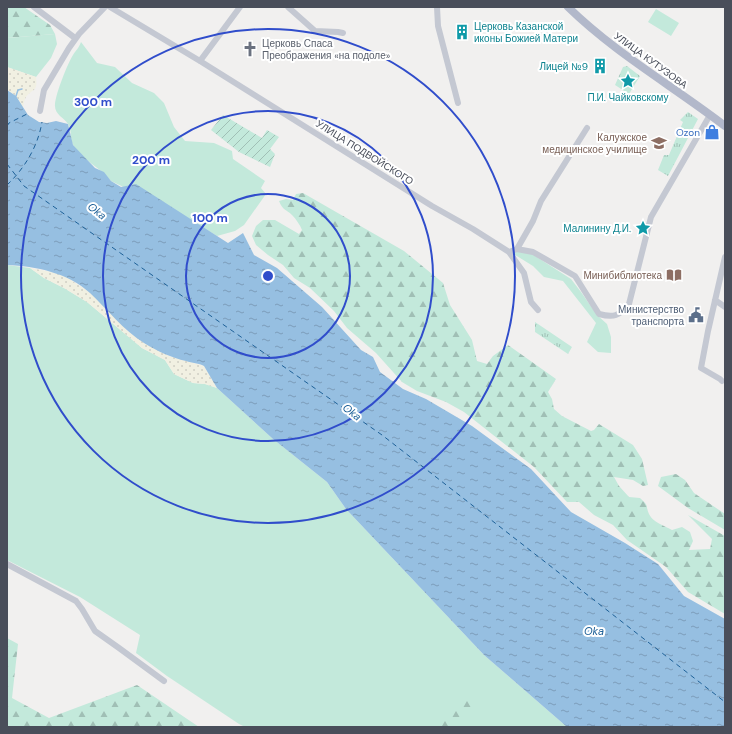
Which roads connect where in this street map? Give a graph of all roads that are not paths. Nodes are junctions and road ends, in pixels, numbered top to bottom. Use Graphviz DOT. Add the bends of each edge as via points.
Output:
graph roads {
  1 [pos="34,7"];
  2 [pos="105,7"];
  3 [pos="110,7"];
  4 [pos="240,7"];
  5 [pos="288,7"];
  6 [pos="437,7"];
  7 [pos="568,7"];
  8 [pos="342,33"];
  9 [pos="75,38"];
  10 [pos="200,61"];
  11 [pos="458,102"];
  12 [pos="40,111"];
  13 [pos="710,115"];
  14 [pos="725,126"];
  15 [pos="587,128"];
  16 [pos="517,248"];
  17 [pos="509,252"];
  18 [pos="725,257"];
  19 [pos="715,300"];
  20 [pos="725,307"];
  21 [pos="538,310"];
  22 [pos="722,381"];
  23 [pos="7,564"];
  24 [pos="164,681"];
  1 -- 9 [label="street"];
  2 -- 9 [label="street"];
  3 -- 10 [label="street, УЛИЦА ПОДВОЙСКОГО"];
  4 -- 10 [label="street"];
  5 -- 8 [label="street" via="315,31"];
  6 -- 11 [label="street" via="438,26"];
  7 -- 13 [label="main road, УЛИЦА КУТУЗОВА" via="621,52"];
  9 -- 12 [label="street" via="44,90"];
  10 -- 17 [label="street, УЛИЦА ПОДВОЙСКОГО"];
  13 -- 14 [label="main road, УЛИЦА КУТУЗОВА"];
  13 -- 16 [label="street" via="651,217 629,304 623,311 615,316 599,314 575,276 533,252"];
  15 -- 16 [label="street" via="541,201"];
  16 -- 17 [label="street"];
  17 -- 21 [label="street" via="524,273 531,302"];
  18 -- 19 [label="street"];
  19 -- 20 [label="street"];
  19 -- 22 [label="street" via="702,368"];
  23 -- 24 [label="street" via="76,601 95,631"];
}
